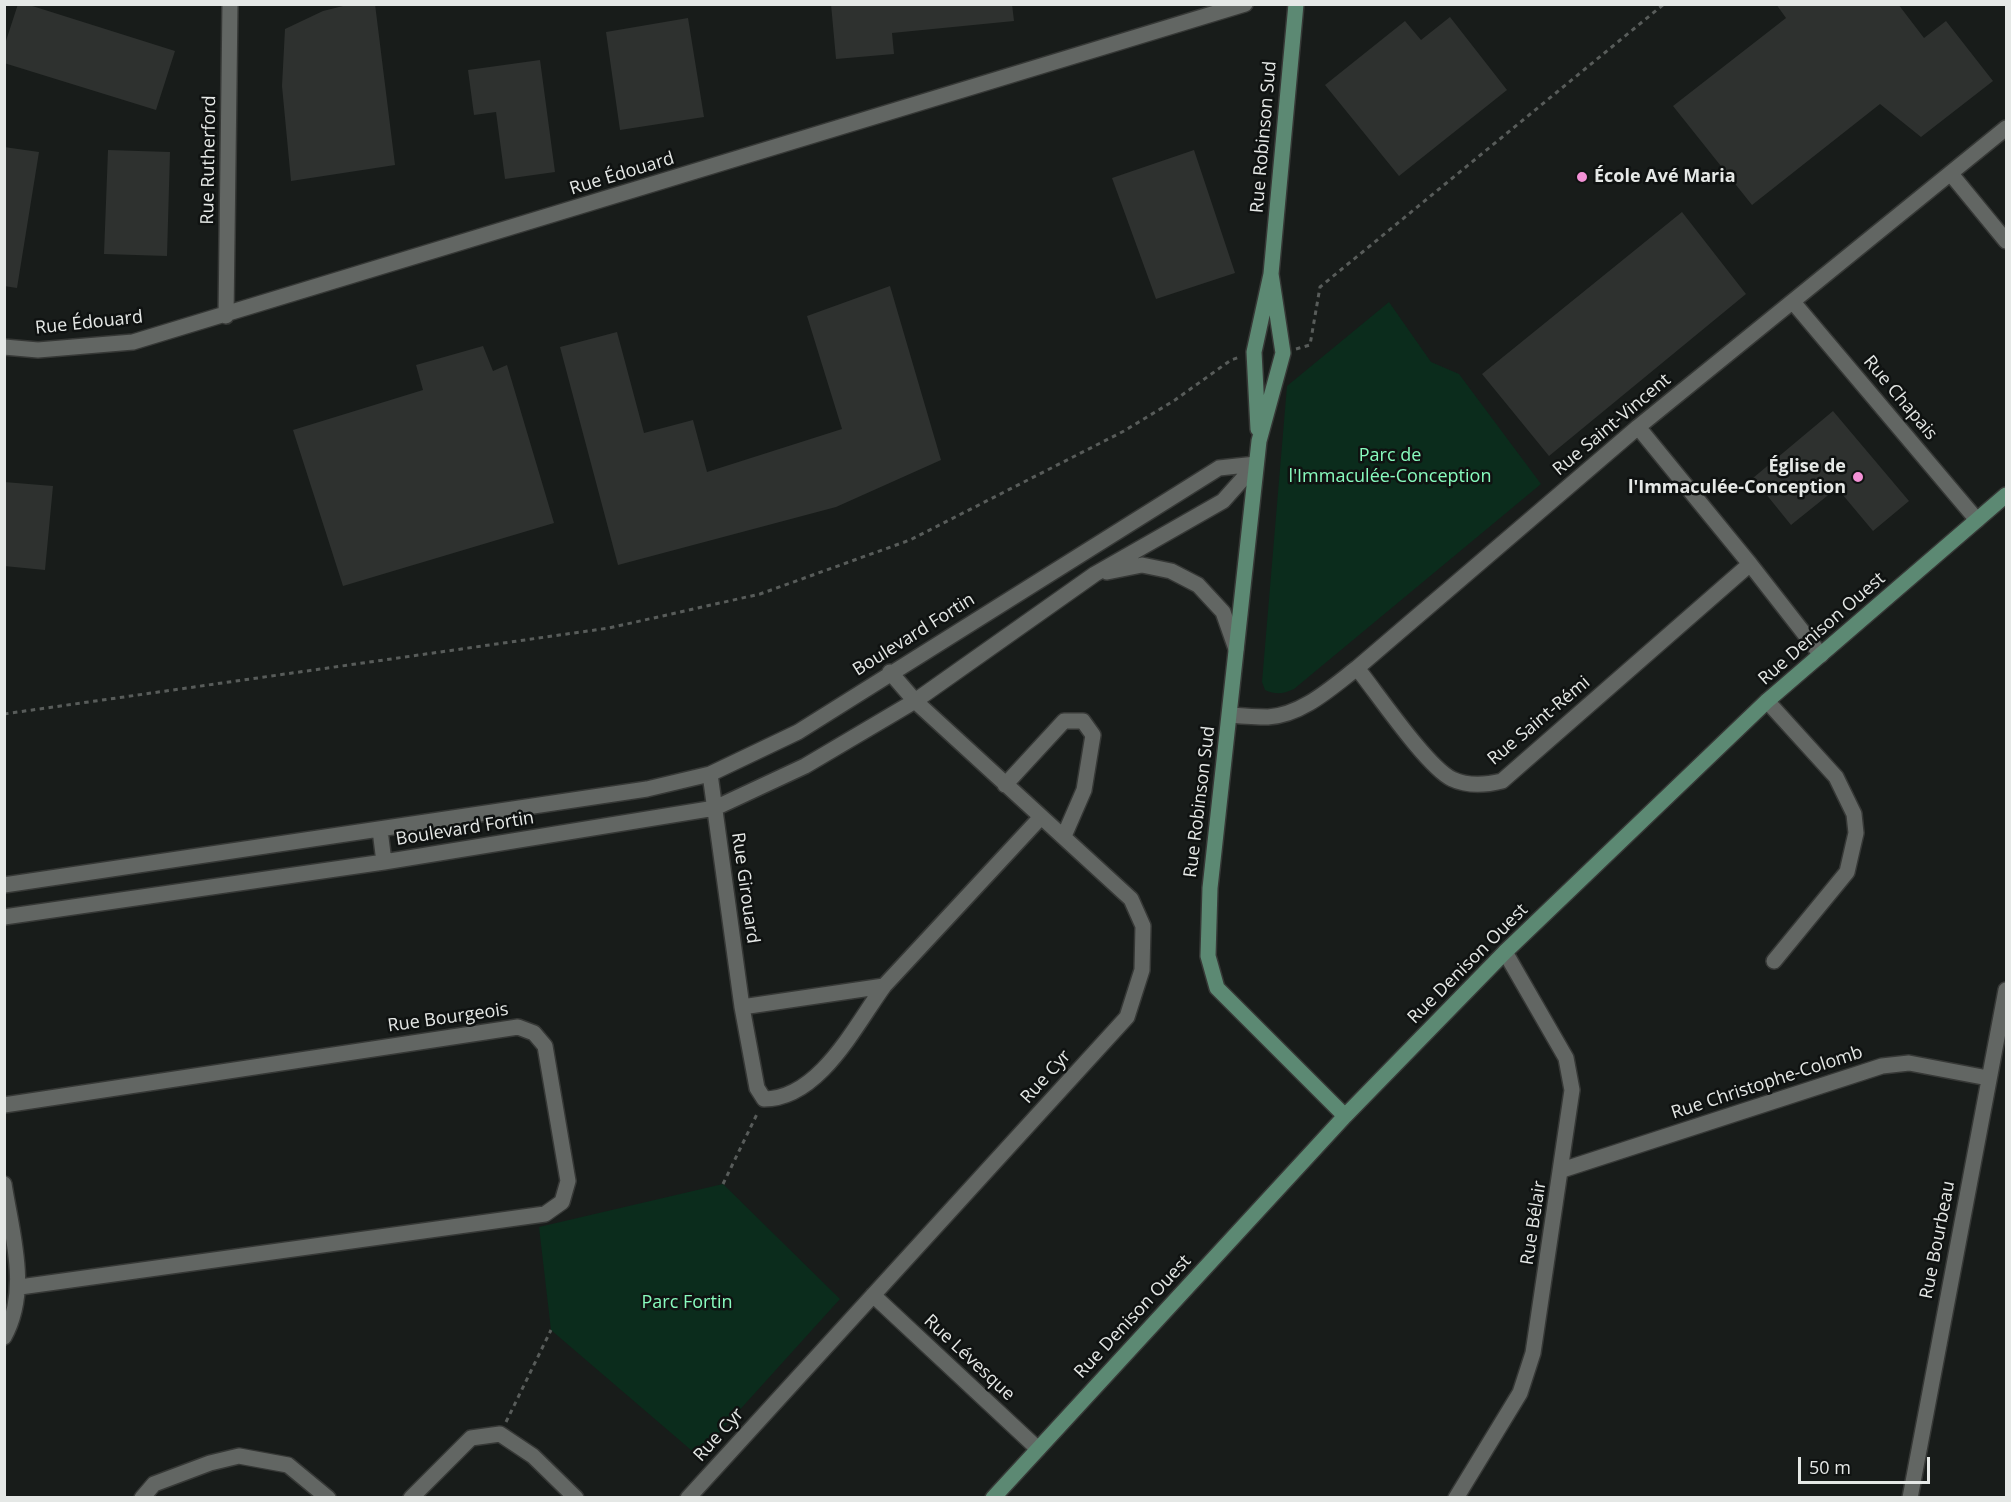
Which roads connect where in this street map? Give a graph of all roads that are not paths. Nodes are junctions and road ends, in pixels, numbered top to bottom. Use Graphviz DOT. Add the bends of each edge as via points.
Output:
graph roads {
  1 [pos="230,4"];
  2 [pos="1245,4"];
  3 [pos="1296,4"];
  4 [pos="2007,128"];
  5 [pos="1951,174"];
  6 [pos="2007,241"];
  7 [pos="1270,274"];
  8 [pos="1792,302"];
  9 [pos="226,316"];
  10 [pos="4,347"];
  11 [pos="1638,428"];
  12 [pos="1259,441"];
  13 [pos="1256,464"];
  14 [pos="2007,495"];
  15 [pos="1977,520"];
  16 [pos="1750,564"];
  17 [pos="1095,574"];
  18 [pos="1236,649"];
  19 [pos="1821,655"];
  20 [pos="1357,668"];
  21 [pos="890,672"];
  22 [pos="915,701"];
  23 [pos="1767,701"];
  24 [pos="1230,715"];
  25 [pos="710,774"];
  26 [pos="1005,785"];
  27 [pos="715,808"];
  28 [pos="1041,817"];
  29 [pos="380,830"];
  30 [pos="1064,836"];
  31 [pos="384,862"];
  32 [pos="4,885"];
  33 [pos="4,917"];
  34 [pos="1505,952"];
  35 [pos="1774,961"];
  36 [pos="884,986"];
  37 [pos="2007,990"];
  38 [pos="742,1007"];
  39 [pos="1988,1078"];
  40 [pos="4,1105"];
  41 [pos="1345,1116"];
  42 [pos="1562,1170"];
  43 [pos="4,1184"];
  44 [pos="20,1287"];
  45 [pos="873,1295"];
  46 [pos="4,1337"];
  47 [pos="1038,1449"];
  48 [pos="142,1497"];
  49 [pos="328,1497"];
  50 [pos="411,1497"];
  51 [pos="576,1497"];
  52 [pos="688,1497"];
  53 [pos="993,1497"];
  54 [pos="1456,1497"];
  55 [pos="1910,1497"];
  1 -- 9 [label="street, Rue Rutherford"];
  2 -- 9 [label="street, Rue Édouard"];
  3 -- 7 [label="street, Rue Robinson Sud"];
  4 -- 5 [label="street, Rue Saint-Vincent"];
  5 -- 6 [label="street"];
  5 -- 8 [label="street, Rue Saint-Vincent"];
  7 -- 12 [label="street, Rue Robinson Sud" via="1254,352"];
  7 -- 12 [label="street, Rue Robinson Sud" via="1283,353"];
  8 -- 11 [label="street, Rue Saint-Vincent"];
  8 -- 15 [label="street, Rue Chapais"];
  9 -- 10 [label="street, Rue Édouard" via="133,342 38,350"];
  11 -- 16 [label="street"];
  11 -- 20 [label="street, Rue Saint-Vincent"];
  12 -- 13 [label="street, Rue Robinson Sud"];
  13 -- 17 [label="street, Boulevard Fortin" via="1223,501"];
  13 -- 18 [label="street, Rue Robinson Sud"];
  13 -- 21 [label="street, Boulevard Fortin" via="1219,468"];
  14 -- 15 [label="street, Rue Denison Ouest"];
  15 -- 19 [label="street, Rue Denison Ouest"];
  16 -- 19 [label="street"];
  16 -- 20 [label="street, Rue Saint-Rémi" via="1502,781 1484,785 1452,779 1434,765"];
  17 -- 18 [label="street, Boulevard Fortin" via="1142,565 1172,571 1198,585 1223,612"];
  17 -- 22 [label="street, Boulevard Fortin"];
  18 -- 24 [label="street, Rue Robinson Sud"];
  19 -- 23 [label="street, Rue Denison Ouest"];
  20 -- 24 [label="street, Rue Saint-Vincent" via="1290,712 1269,717"];
  21 -- 22 [label="street, Rue Cyr"];
  21 -- 25 [label="street, Boulevard Fortin" via="798,732"];
  22 -- 26 [label="street, Rue Cyr"];
  22 -- 27 [label="street, Boulevard Fortin" via="805,766"];
  23 -- 34 [label="street, Rue Denison Ouest"];
  23 -- 35 [label="street" via="1836,777 1854,814 1856,833 1847,872"];
  24 -- 41 [label="street, Rue Robinson Sud" via="1210,888 1208,956 1217,988"];
  25 -- 27 [label="street, Rue Girouard"];
  25 -- 29 [label="street, Boulevard Fortin" via="647,789"];
  26 -- 28 [label="street, Rue Cyr"];
  26 -- 30 [label="street" via="1064,721 1083,721 1093,735 1084,790"];
  27 -- 31 [label="street, Boulevard Fortin"];
  27 -- 38 [label="street, Rue Girouard"];
  28 -- 30 [label="street, Rue Cyr"];
  28 -- 36 [label="street"];
  29 -- 31 [label="street, Boulevard Fortin"];
  29 -- 32 [label="street, Boulevard Fortin"];
  30 -- 45 [label="street, Rue Cyr" via="1131,899 1143,926 1142,970 1127,1017"];
  31 -- 33 [label="street, Boulevard Fortin"];
  34 -- 41 [label="street, Rue Denison Ouest"];
  34 -- 42 [label="street, Rue Bélair" via="1566,1058 1572,1090"];
  36 -- 38 [label="street"];
  36 -- 38 [label="street, Rue Girouard" via="820,1076 780,1100 764,1100 757,1088"];
  37 -- 39 [label="street, Rue Bourbeau"];
  39 -- 42 [label="street, Rue Christophe-Colomb" via="1909,1063 1882,1066"];
  39 -- 55 [label="street, Rue Bourbeau"];
  40 -- 44 [label="street, Rue Bourgeois" via="518,1027 534,1033 545,1046 568,1181 562,1202 545,1214"];
  41 -- 47 [label="street, Rue Denison Ouest"];
  42 -- 54 [label="street, Rue Bélair" via="1533,1353 1520,1393"];
  43 -- 44 [label="street"];
  44 -- 46 [label="street" via="14,1321"];
  45 -- 47 [label="street, Rue Lévesque"];
  45 -- 52 [label="street, Rue Cyr"];
  47 -- 53 [label="street, Rue Denison Ouest"];
  48 -- 49 [label="street" via="154,1484 239,1455 288,1465"];
  50 -- 51 [label="street" via="471,1438 500,1434 533,1456"];
}
